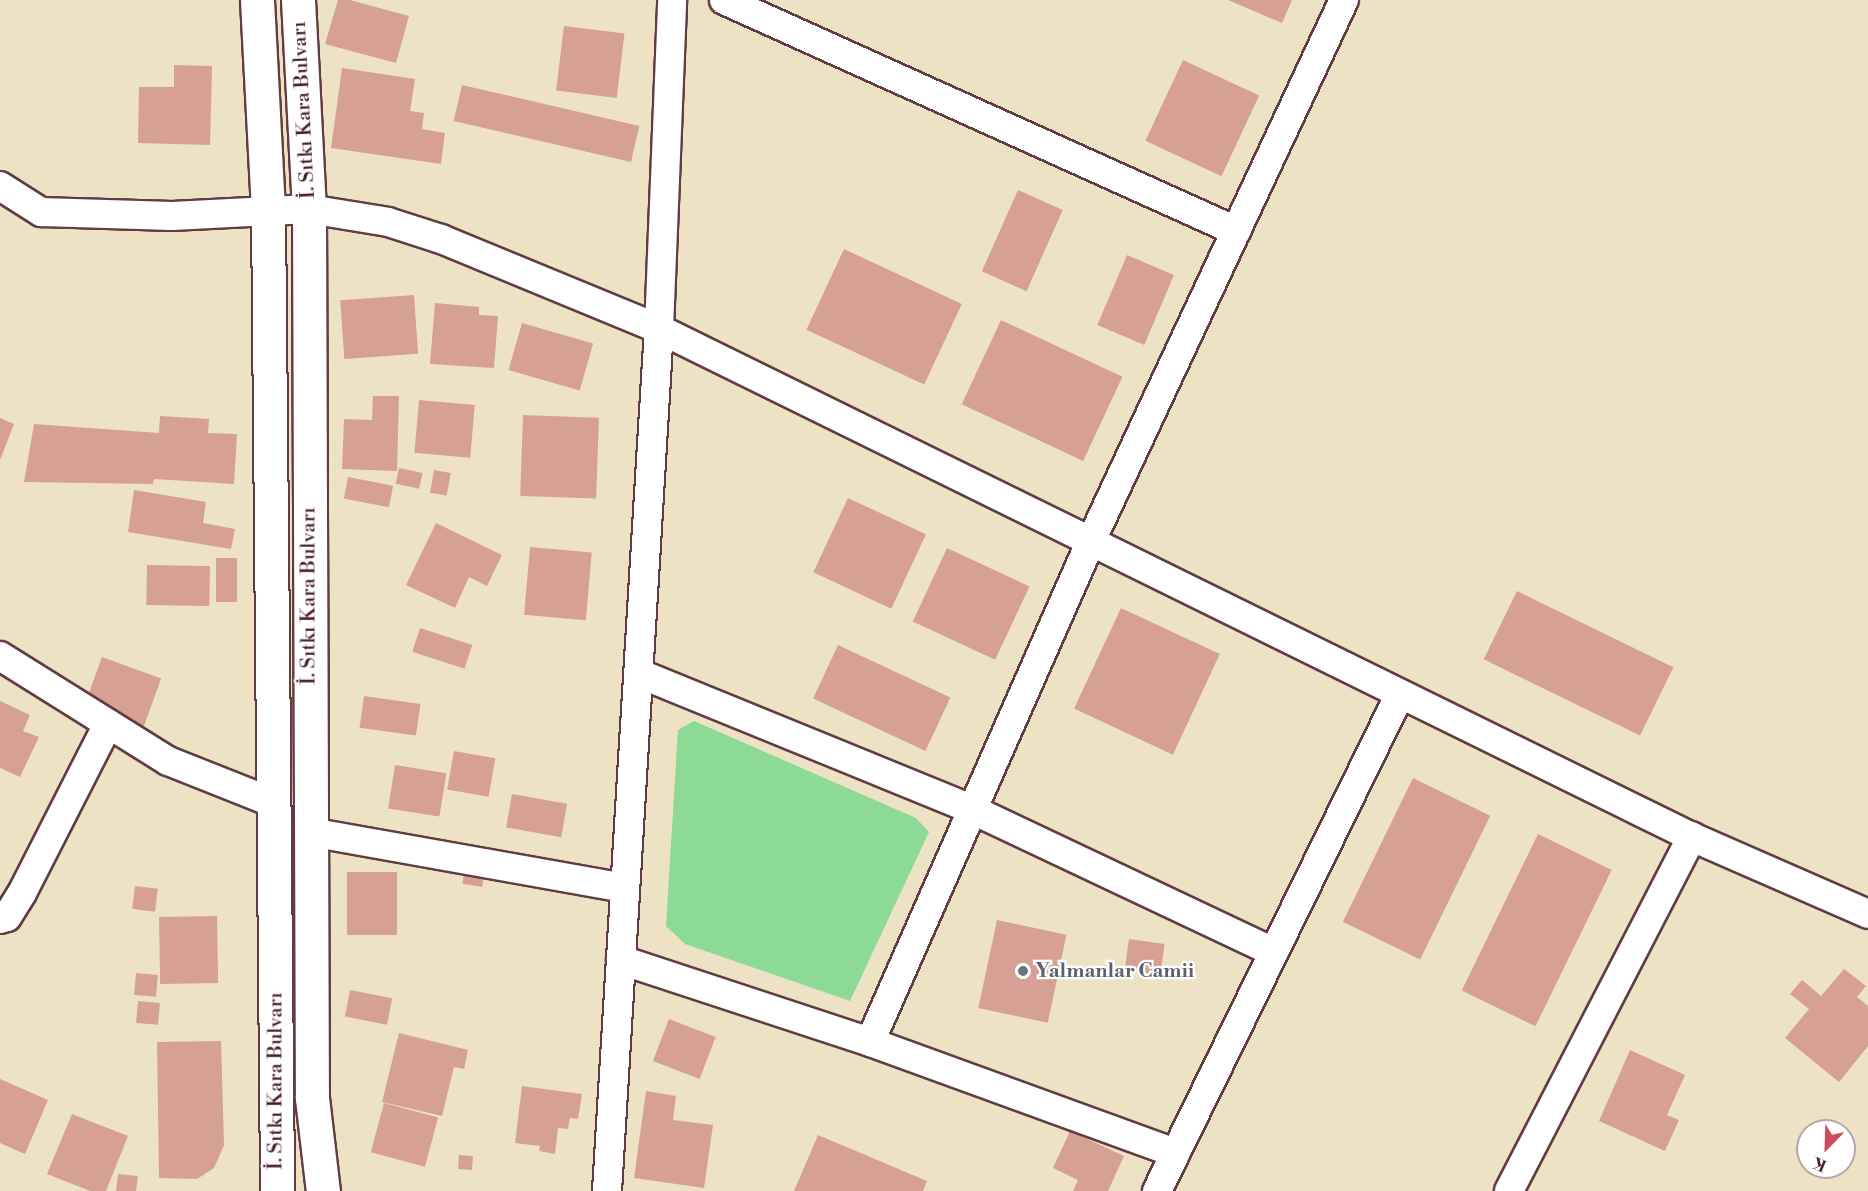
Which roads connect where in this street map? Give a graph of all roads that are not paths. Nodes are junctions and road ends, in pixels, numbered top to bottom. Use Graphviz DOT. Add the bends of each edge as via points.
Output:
graph roads {
  1 [pos="257,0"];
  2 [pos="298,0"];
  3 [pos="672,0"];
  4 [pos="724,0"];
  5 [pos="1344,0"];
  6 [pos="0,186"];
  7 [pos="309,209"];
  8 [pos="268,210"];
  9 [pos="1236,231"];
  10 [pos="659,328"];
  11 [pos="1091,541"];
  12 [pos="0,656"];
  13 [pos="638,674"];
  14 [pos="1400,694"];
  15 [pos="108,724"];
  16 [pos="274,803"];
  17 [pos="973,810"];
  18 [pos="310,831"];
  19 [pos="1692,837"];
  20 [pos="624,888"];
  21 [pos="1868,914"];
  22 [pos="0,918"];
  23 [pos="1274,952"];
  24 [pos="621,960"];
  25 [pos="870,1042"];
  26 [pos="1175,1153"];
  27 [pos="277,1191"];
  28 [pos="323,1191"];
  29 [pos="607,1191"];
  30 [pos="1157,1191"];
  31 [pos="1509,1191"];
  1 -- 8 [label="main road, İ. Sıtkı Kara Bulvarı"];
  2 -- 7 [label="main road, İ. Sıtkı Kara Bulvarı"];
  3 -- 10 [label="street"];
  4 -- 9 [label="street"];
  5 -- 9 [label="street"];
  6 -- 8 [label="street" via="41,212 172,216"];
  7 -- 8 [label="street"];
  7 -- 10 [label="street" via="388,222 441,239"];
  7 -- 18 [label="main road, İ. Sıtkı Kara Bulvarı"];
  8 -- 16 [label="main road, İ. Sıtkı Kara Bulvarı"];
  9 -- 11 [label="street"];
  10 -- 11 [label="street"];
  10 -- 13 [label="street"];
  11 -- 14 [label="street"];
  11 -- 17 [label="street"];
  12 -- 15 [label="street"];
  13 -- 17 [label="street"];
  13 -- 20 [label="street"];
  14 -- 19 [label="street"];
  14 -- 23 [label="street"];
  15 -- 16 [label="street" via="168,761"];
  15 -- 22 [label="street" via="22,893 8,917"];
  16 -- 27 [label="main road, İ. Sıtkı Kara Bulvarı"];
  17 -- 23 [label="street"];
  17 -- 25 [label="street"];
  18 -- 20 [label="street"];
  18 -- 28 [label="main road, İ. Sıtkı Kara Bulvarı" via="312,1098"];
  19 -- 21 [label="street"];
  19 -- 31 [label="street"];
  20 -- 24 [label="street"];
  23 -- 26 [label="street"];
  24 -- 25 [label="street"];
  24 -- 29 [label="street"];
  25 -- 26 [label="street"];
  26 -- 30 [label="street"];
}
